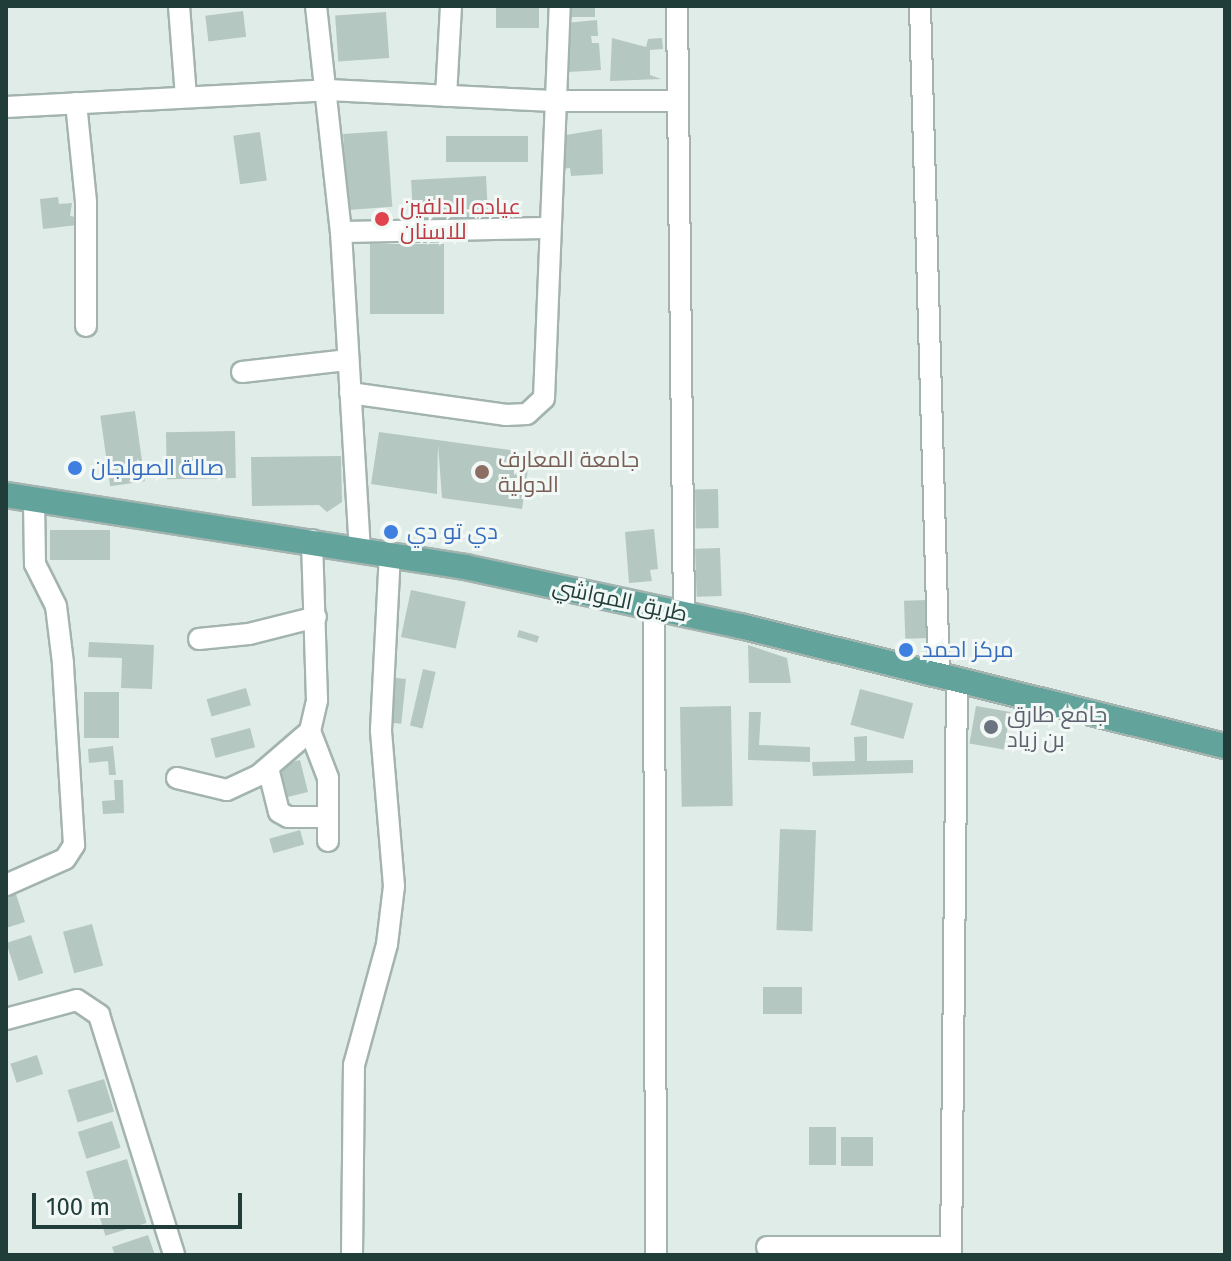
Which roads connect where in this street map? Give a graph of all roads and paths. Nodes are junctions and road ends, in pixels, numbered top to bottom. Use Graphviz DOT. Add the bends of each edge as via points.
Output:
graph roads {
  1 [pos="179,6"];
  2 [pos="316,6"];
  3 [pos="451,6"];
  4 [pos="560,6"];
  5 [pos="677,6"];
  6 [pos="920,6"];
  7 [pos="328,90"];
  8 [pos="186,96"];
  9 [pos="446,96"];
  10 [pos="554,101"];
  11 [pos="678,101"];
  12 [pos="76,103"];
  13 [pos="6,107"];
  14 [pos="547,228"];
  15 [pos="341,232"];
  16 [pos="86,326"];
  17 [pos="348,360"];
  18 [pos="242,372"];
  19 [pos="350,393"];
  20 [pos="6,495"];
  21 [pos="34,499"];
  22 [pos="312,540"];
  23 [pos="360,549"];
  24 [pos="390,554"];
  25 [pos="654,607"];
  26 [pos="684,613"];
  27 [pos="316,617"];
  28 [pos="199,639"];
  29 [pos="948,678"];
  30 [pos="310,731"];
  31 [pos="1225,746"];
  32 [pos="268,768"];
  33 [pos="177,778"];
  34 [pos="328,817"];
  35 [pos="328,841"];
  36 [pos="6,885"];
  37 [pos="6,1019"];
  38 [pos="767,1247"];
  39 [pos="951,1251"];
  40 [pos="174,1255"];
  41 [pos="352,1255"];
  42 [pos="656,1255"];
  1 -- 8 [label="street"];
  2 -- 7 [label="street"];
  3 -- 9 [label="street"];
  4 -- 10 [label="street"];
  5 -- 11 [label="street"];
  6 -- 29 [label="street"];
  7 -- 8 [label="street"];
  7 -- 9 [label="street"];
  7 -- 15 [label="street"];
  8 -- 12 [label="street"];
  9 -- 10 [label="street"];
  10 -- 11 [label="street"];
  10 -- 14 [label="street"];
  11 -- 26 [label="street"];
  12 -- 13 [label="street"];
  12 -- 16 [label="street" via="86,202"];
  14 -- 15 [label="street"];
  14 -- 19 [label="street" via="544,398 539,407 506,415"];
  15 -- 17 [label="street"];
  17 -- 18 [label="street"];
  17 -- 19 [label="street"];
  19 -- 23 [label="street"];
  20 -- 21 [label="main road, طريق المواشي"];
  21 -- 22 [label="main road, طريق المواشي"];
  21 -- 36 [label="street" via="35,564 56,606 63,663 74,845 65,859"];
  22 -- 23 [label="main road, طريق المواشي"];
  22 -- 27 [label="street"];
  23 -- 24 [label="main road, طريق المواشي"];
  24 -- 25 [label="main road, طريق المواشي"];
  24 -- 41 [label="street" via="381,730 394,886 387,944 354,1065"];
  25 -- 26 [label="main road, طريق المواشي"];
  25 -- 42 [label="street"];
  26 -- 29 [label="main road, طريق المواشي"];
  27 -- 28 [label="street" via="249,634"];
  27 -- 30 [label="street" via="317,700"];
  29 -- 31 [label="main road, طريق المواشي"];
  29 -- 39 [label="street"];
  30 -- 32 [label="street"];
  30 -- 34 [label="street" via="328,778"];
  32 -- 33 [label="street" via="227,790"];
  32 -- 34 [label="street" via="279,812 288,817"];
  34 -- 35 [label="street"];
  37 -- 40 [label="street" via="77,1000 99,1015"];
  38 -- 39 [label="street"];
}
